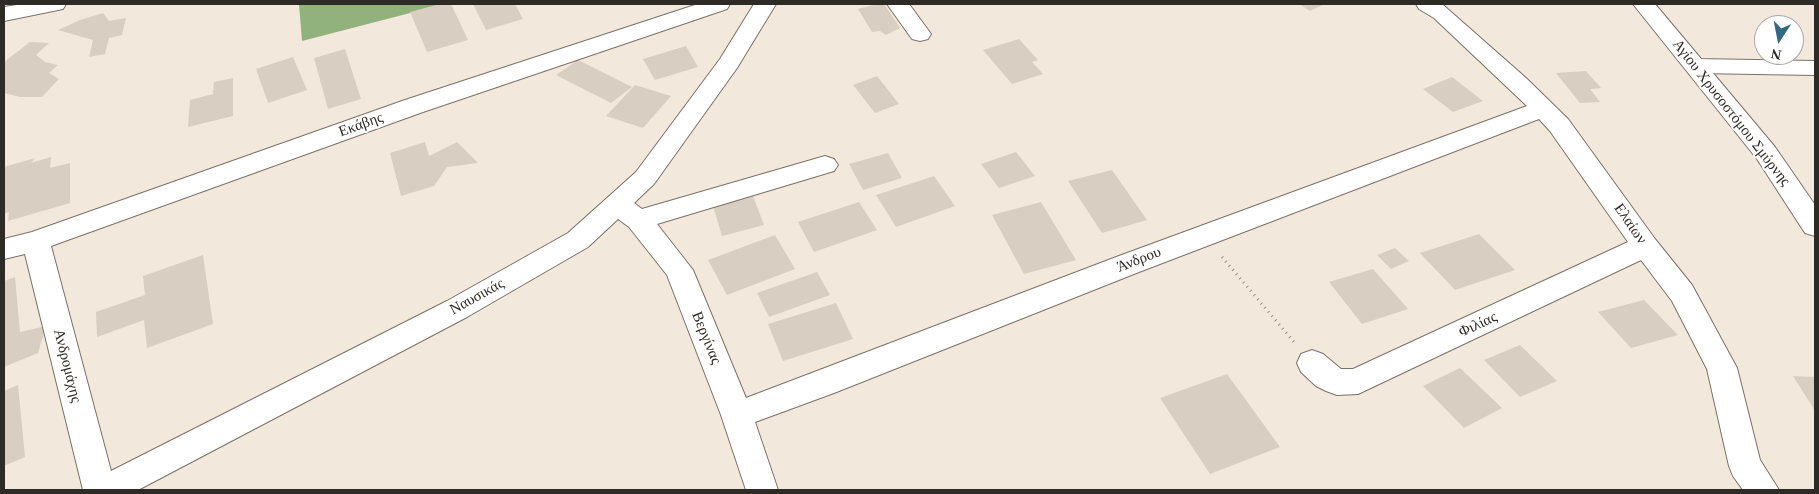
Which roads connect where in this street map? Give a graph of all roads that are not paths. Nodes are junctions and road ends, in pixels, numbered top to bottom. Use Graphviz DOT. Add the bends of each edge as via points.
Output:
graph roads {
  1 [pos="719,4"];
  2 [pos="765,4"];
  3 [pos="898,4"];
  4 [pos="1427,4"];
  5 [pos="1644,4"];
  6 [pos="46,6"];
  7 [pos="4,14"];
  8 [pos="4,33"];
  9 [pos="920,34"];
  10 [pos="1696,66"];
  11 [pos="1815,68"];
  12 [pos="1543,109"];
  13 [pos="825,165"];
  14 [pos="628,212"];
  15 [pos="1815,226"];
  16 [pos="36,241"];
  17 [pos="1646,246"];
  18 [pos="4,249"];
  19 [pos="1312,364"];
  20 [pos="736,415"];
  21 [pos="99,490"];
  22 [pos="106,490"];
  23 [pos="762,490"];
  24 [pos="1762,490"];
  1 -- 16 [label="street, Εκάβης" via="414,106"];
  2 -- 14 [label="street, Ναυσικάς" via="729,63 646,178"];
  3 -- 9 [label="street"];
  4 -- 12 [label="street, Ελαίων" via="1442,13"];
  5 -- 10 [label="street, Αγίου Χρυσοστόμου Σμύρνης"];
  6 -- 7 [label="street"];
  6 -- 8 [label="street"];
  10 -- 11 [label="street"];
  10 -- 15 [label="street, Αγίου Χρυσοστόμου Σμύρνης" via="1766,153"];
  12 -- 17 [label="street, Ελαίων" via="1559,125"];
  12 -- 20 [label="street, Άνδρου"];
  13 -- 14 [label="street"];
  14 -- 20 [label="street, Βεργίνας" via="679,270"];
  14 -- 22 [label="street, Ναυσικάς" via="457,309"];
  16 -- 18 [label="street, Εκάβης"];
  16 -- 21 [label="street, Ανδρομάχης"];
  17 -- 19 [label="street, Φιλίας" via="1358,381 1337,382"];
  17 -- 24 [label="street, Ελαίων" via="1682,293 1722,368 1745,466"];
  20 -- 23 [label="street, Βεργίνας"];
}
